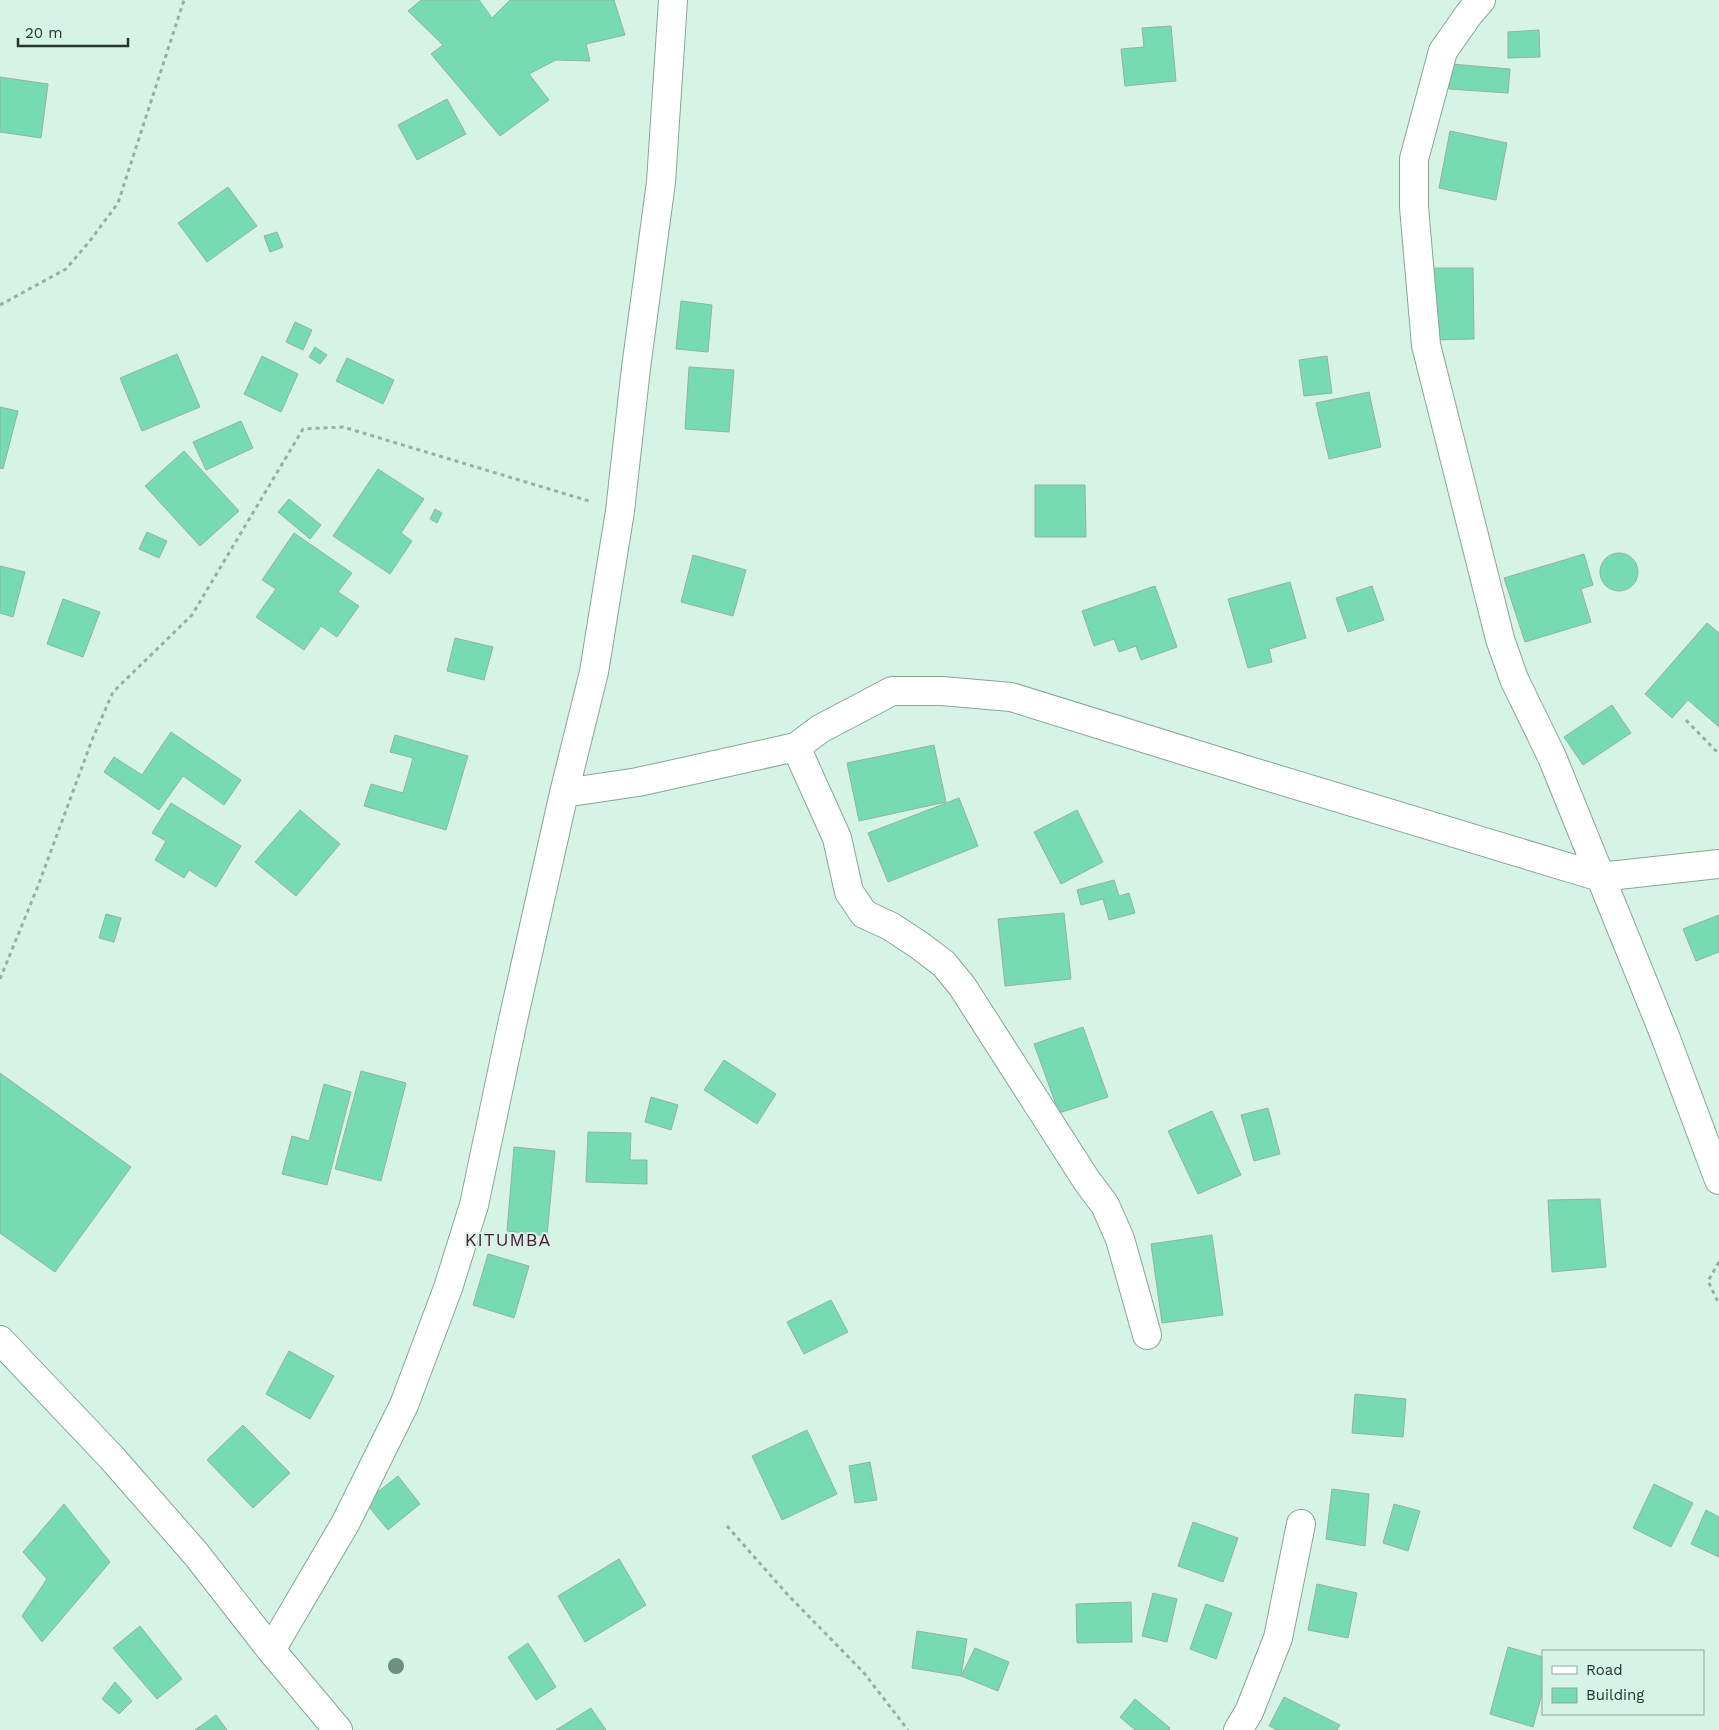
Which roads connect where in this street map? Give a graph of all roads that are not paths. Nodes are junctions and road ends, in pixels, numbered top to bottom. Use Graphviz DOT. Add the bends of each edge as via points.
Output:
graph roads {
  1 [pos="673,0"];
  2 [pos="1481,0"];
  3 [pos="796,747"];
  4 [pos="564,793"];
  5 [pos="1719,864"];
  6 [pos="1600,877"];
  7 [pos="1719,1180"];
  8 [pos="1147,1335"];
  9 [pos="0,1340"];
  10 [pos="1301,1524"];
  11 [pos="271,1650"];
  12 [pos="338,1730"];
  13 [pos="1238,1730"];
  1 -- 4 [label="street" via="661,182 620,511 594,672"];
  2 -- 6 [label="street" via="1443,51 1414,159 1414,207 1426,345 1500,639 1514,680 1552,757"];
  3 -- 4 [label="street" via="638,782"];
  3 -- 6 [label="street" via="820,729 892,691 942,691 1011,697"];
  3 -- 8 [label="street" via="837,838 849,892 864,914 919,945 956,978 1105,1205 1120,1239"];
  4 -- 11 [label="street" via="474,1206 448,1288 404,1405 345,1524"];
  5 -- 6 [label="street"];
  6 -- 7 [label="street"];
  9 -- 11 [label="street" via="119,1466 196,1554"];
  10 -- 13 [label="street" via="1278,1638 1249,1712"];
  11 -- 12 [label="street"];
}
